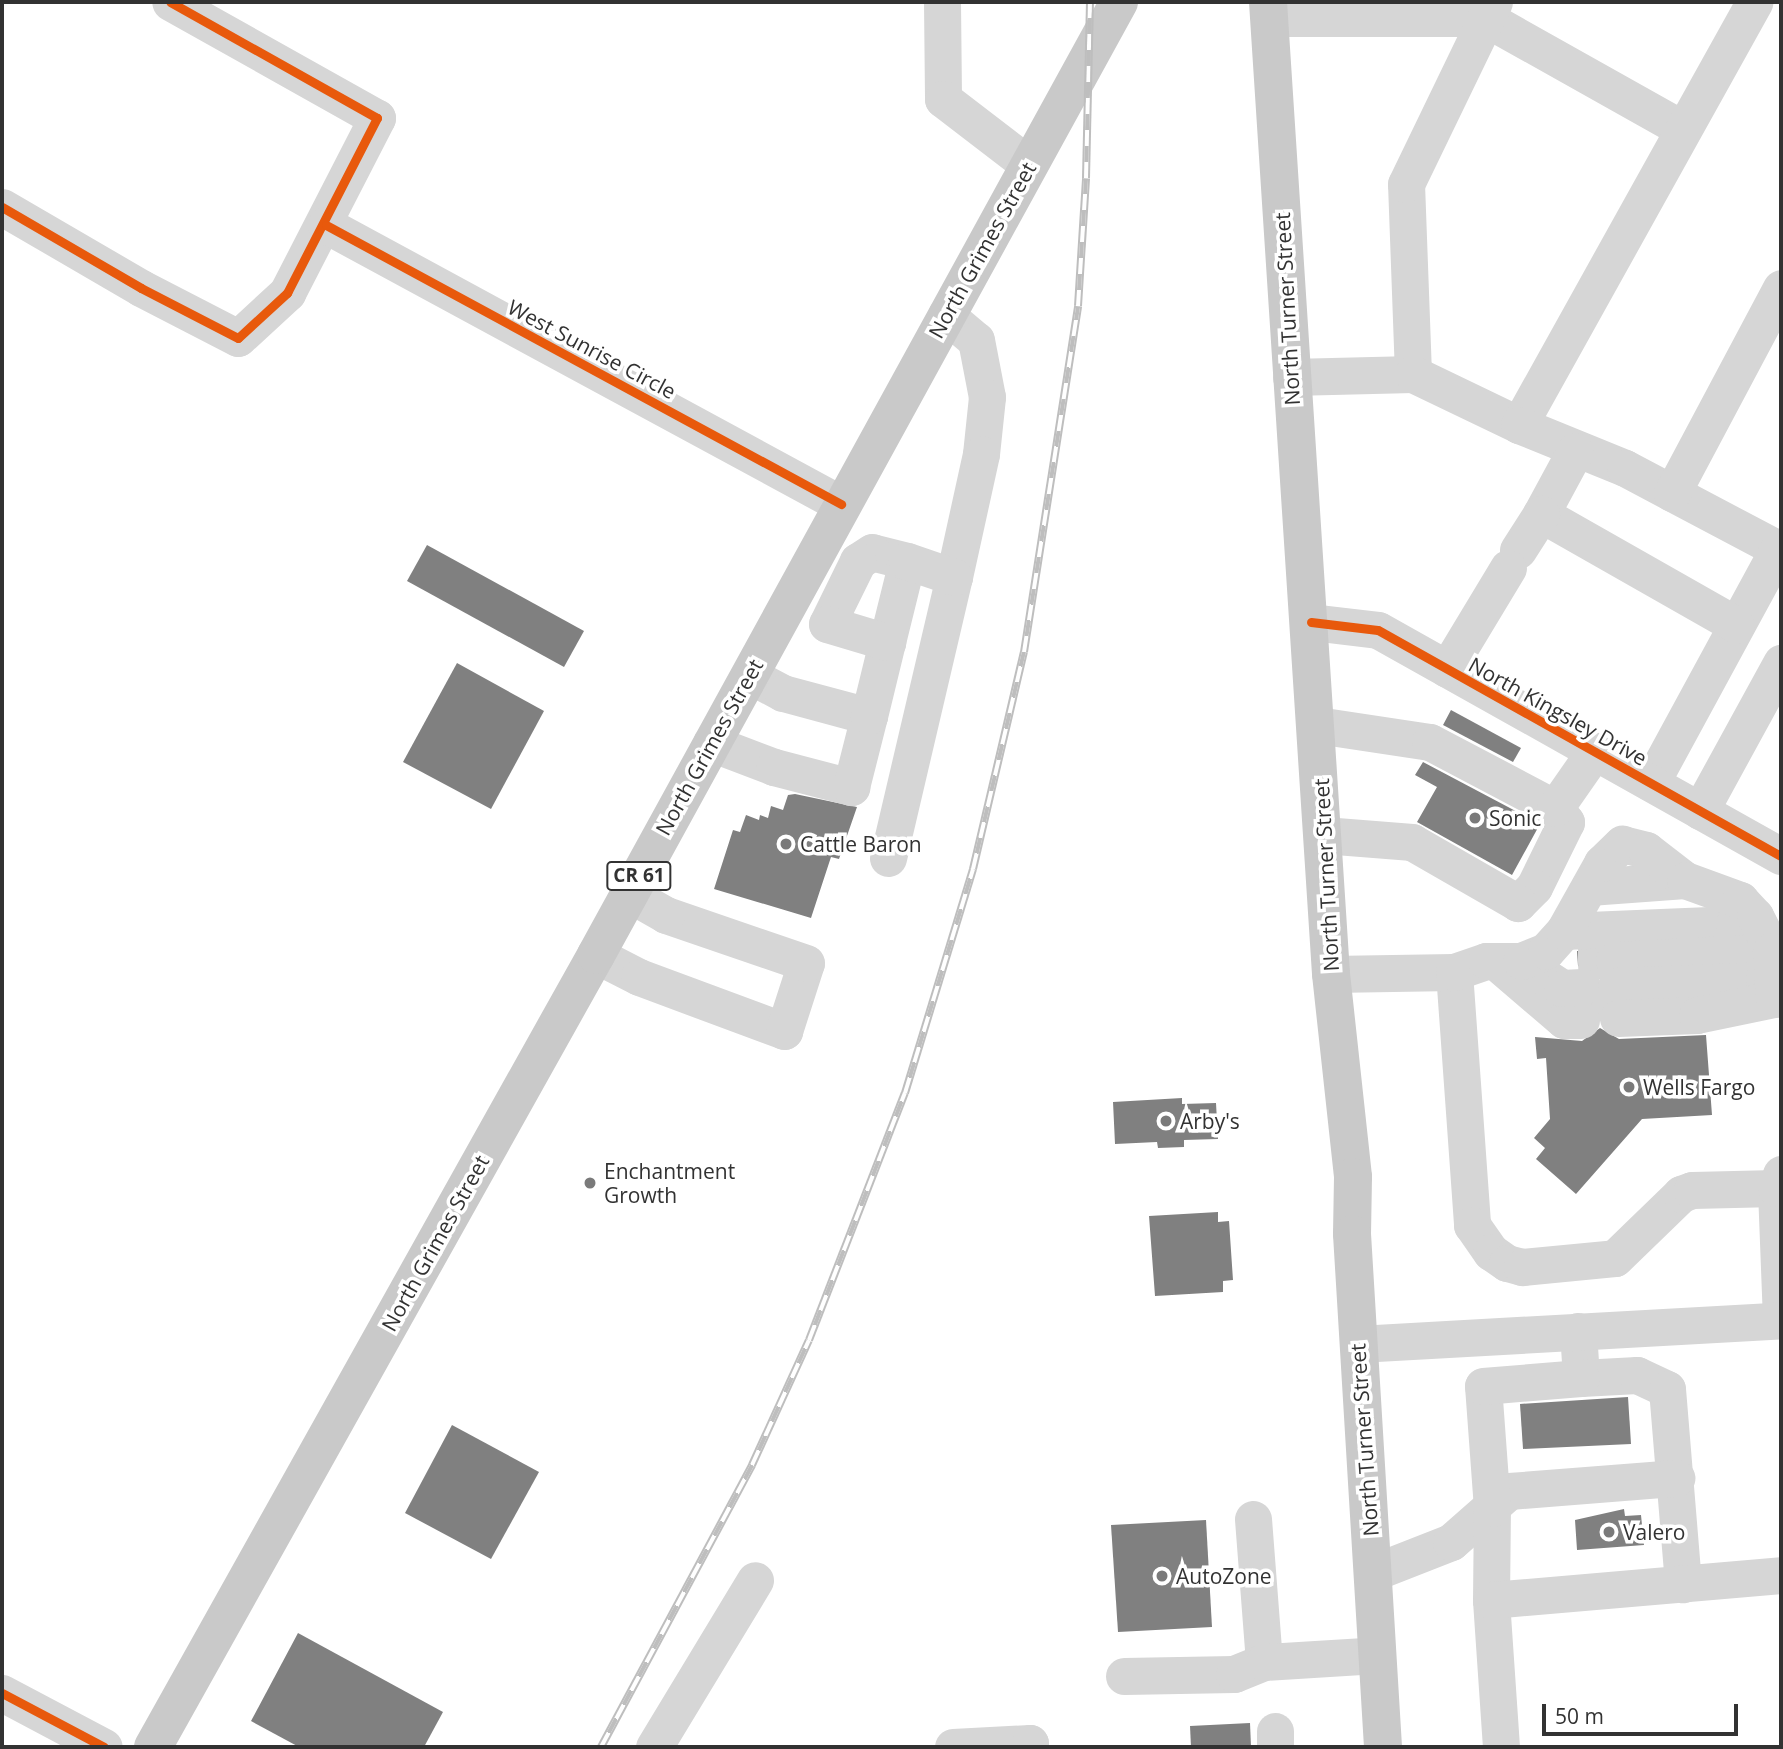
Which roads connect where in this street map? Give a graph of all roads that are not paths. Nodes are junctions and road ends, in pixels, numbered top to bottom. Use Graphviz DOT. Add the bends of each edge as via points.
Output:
graph roads {
  1 [pos="170,2"];
  2 [pos="942,2"];
  3 [pos="1119,2"];
  4 [pos="1743,5"];
  5 [pos="1264,7"];
  6 [pos="1489,10"];
  7 [pos="1683,129"];
  8 [pos="1029,164"];
  9 [pos="2,207"];
  10 [pos="326,225"];
  11 [pos="1781,288"];
  12 [pos="946,315"];
  13 [pos="1413,374"];
  14 [pos="1291,377"];
  15 [pos="1519,425"];
  16 [pos="1575,451"];
  17 [pos="1672,493"];
  18 [pos="841,504"];
  19 [pos="1541,514"];
  20 [pos="1780,546"];
  21 [pos="907,561"];
  22 [pos="954,577"];
  23 [pos="788,602"];
  24 [pos="1311,622"];
  25 [pos="827,624"];
  26 [pos="1736,625"];
  27 [pos="887,642"];
  28 [pos="1781,663"];
  29 [pos="1447,669"];
  30 [pos="749,675"];
  31 [pos="869,716"];
  32 [pos="1317,725"];
  33 [pos="711,743"];
  34 [pos="1594,752"];
  35 [pos="1651,783"];
  36 [pos="851,787"];
  37 [pos="901,800"];
  38 [pos="1555,808"];
  39 [pos="1700,811"];
  40 [pos="1323,835"];
  41 [pos="1781,856"];
  42 [pos="888,858"];
  43 [pos="1695,883"];
  44 [pos="629,894"];
  45 [pos="596,955"];
  46 [pos="1778,956"];
  47 [pos="1574,963"];
  48 [pos="1454,972"];
  49 [pos="1331,974"];
  50 [pos="1779,1181"];
  51 [pos="1781,1320"];
  52 [pos="1578,1331"];
  53 [pos="1358,1344"];
  54 [pos="1581,1378"];
  55 [pos="1676,1478"];
  56 [pos="1492,1508"];
  57 [pos="1253,1519"];
  58 [pos="1372,1573"];
  59 [pos="1781,1575"];
  60 [pos="755,1580"];
  61 [pos="1683,1584"];
  62 [pos="1491,1600"];
  63 [pos="1377,1656"];
  64 [pos="1264,1662"];
  65 [pos="1124,1676"];
  66 [pos="2,1693"];
  67 [pos="104,1747"];
  68 [pos="153,1747"];
  69 [pos="654,1747"];
  70 [pos="953,1747"];
  71 [pos="1030,1747"];
  72 [pos="1383,1747"];
  73 [pos="1501,1747"];
  1 -- 10 [label="street" via="377,118"];
  2 -- 8 [label="street" via="943,99"];
  3 -- 8 [label="main road, North Grimes Street / CR 61"];
  4 -- 7 [label="street"];
  5 -- 6 [label="street"];
  5 -- 14 [label="main road, North Turner Street"];
  6 -- 7 [label="street"];
  6 -- 13 [label="street" via="1406,184"];
  7 -- 15 [label="street"];
  8 -- 12 [label="main road, North Grimes Street / CR 61"];
  9 -- 10 [label="street" via="238,338 286,293"];
  10 -- 18 [label="street, West Sunrise Circle"];
  11 -- 17 [label="street"];
  12 -- 18 [label="main road, North Grimes Street / CR 61"];
  12 -- 22 [label="street" via="976,340 987,397 981,454"];
  13 -- 14 [label="street"];
  13 -- 15 [label="street"];
  14 -- 24 [label="main road, North Turner Street"];
  15 -- 16 [label="street"];
  16 -- 17 [label="street" via="1625,468"];
  16 -- 19 [label="street"];
  17 -- 20 [label="street"];
  18 -- 23 [label="main road, North Grimes Street / CR 61"];
  19 -- 26 [label="street"];
  19 -- 29 [label="street"];
  20 -- 26 [label="street"];
  21 -- 22 [label="street"];
  21 -- 25 [label="street" via="872,552 858,561"];
  21 -- 27 [label="street"];
  22 -- 37 [label="street"];
  23 -- 25 [label="street"];
  23 -- 30 [label="main road, North Grimes Street / CR 61"];
  24 -- 29 [label="street, North Kingsley Drive" via="1378,630"];
  24 -- 32 [label="main road, North Turner Street"];
  25 -- 27 [label="street"];
  26 -- 35 [label="street"];
  27 -- 31 [label="street"];
  28 -- 39 [label="street"];
  29 -- 34 [label="street, North Kingsley Drive"];
  30 -- 31 [label="street" via="783,693"];
  30 -- 33 [label="main road, North Grimes Street / CR 61"];
  31 -- 36 [label="street"];
  32 -- 38 [label="street" via="1430,742"];
  32 -- 40 [label="main road, North Turner Street"];
  33 -- 36 [label="street" via="774,767"];
  33 -- 44 [label="main road, North Grimes Street / CR 61"];
  34 -- 35 [label="street, North Kingsley Drive"];
  34 -- 38 [label="street"];
  35 -- 39 [label="street, North Kingsley Drive"];
  36 -- 37 [label="street"];
  37 -- 42 [label="street"];
  38 -- 40 [label="street" via="1566,822 1534,887 1518,903 1412,842"];
  39 -- 41 [label="street, North Kingsley Drive"];
  40 -- 49 [label="main road, North Turner Street"];
  43 -- 46 [label="street" via="1740,900"];
  43 -- 47 [label="street" via="1688,902"];
  43 -- 47 [label="street" via="1646,850 1622,844 1608,855"];
  44 -- 45 [label="main road, North Grimes Street / CR 61"];
  44 -- 45 [label="street" via="666,915 806,963 784,1031 639,977"];
  45 -- 68 [label="main road, North Grimes Street / CR 61"];
  46 -- 47 [label="street" via="1728,936"];
  46 -- 47 [label="street" via="1734,924"];
  46 -- 47 [label="street" via="1767,989"];
  47 -- 48 [label="street"];
  48 -- 49 [label="street"];
  48 -- 50 [label="street" via="1472,1224 1491,1252 1507,1263 1522,1267 1615,1258 1681,1194"];
  49 -- 53 [label="main road, North Turner Street" via="1353,1177"];
  50 -- 51 [label="street"];
  51 -- 52 [label="street"];
  52 -- 53 [label="street"];
  52 -- 54 [label="street"];
  53 -- 58 [label="main road, North Turner Street"];
  54 -- 55 [label="street" via="1637,1375 1667,1389"];
  54 -- 56 [label="street" via="1483,1386"];
  55 -- 56 [label="street" via="1509,1491"];
  55 -- 61 [label="street"];
  56 -- 58 [label="street" via="1451,1542"];
  56 -- 62 [label="street"];
  57 -- 64 [label="street"];
  58 -- 63 [label="main road, North Turner Street"];
  59 -- 61 [label="street"];
  60 -- 69 [label="street"];
  61 -- 62 [label="street"];
  62 -- 73 [label="street"];
  63 -- 64 [label="street"];
  63 -- 72 [label="main road, North Turner Street"];
  64 -- 65 [label="street" via="1234,1674"];
  66 -- 67 [label="street"];
  70 -- 71 [label="street"];
}
